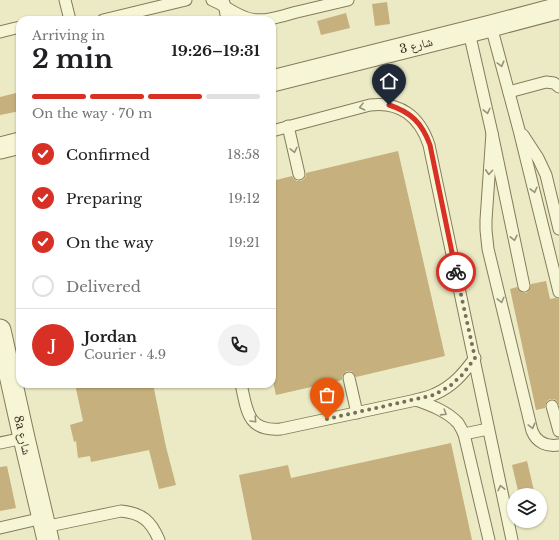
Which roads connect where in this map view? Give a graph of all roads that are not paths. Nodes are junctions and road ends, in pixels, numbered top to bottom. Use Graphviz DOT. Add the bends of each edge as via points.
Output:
graph roads {
  1 [pos="65,0"];
  2 [pos="186,0"];
  3 [pos="212,0"];
  4 [pos="348,0"];
  5 [pos="224,3"];
  6 [pos="559,8"];
  7 [pos="69,16"];
  8 [pos="120,16"];
  9 [pos="226,16"];
  10 [pos="241,16"];
  11 [pos="276,17"];
  12 [pos="491,26"];
  13 [pos="16,28"];
  14 [pos="0,32"];
  15 [pos="469,32"];
  16 [pos="276,79"];
  17 [pos="559,88"];
  18 [pos="509,92"];
  19 [pos="288,126"];
  20 [pos="276,130"];
  21 [pos="519,130"];
  22 [pos="492,133"];
  23 [pos="16,144"];
  24 [pos="0,148"];
  25 [pos="299,174"];
  26 [pos="559,229"];
  27 [pos="524,286"];
  28 [pos="559,292"];
  29 [pos="0,330"];
  30 [pos="475,358"];
  31 [pos="349,378"];
  32 [pos="242,388"];
  33 [pos="416,400"];
  34 [pos="552,406"];
  35 [pos="357,413"];
  36 [pos="488,429"];
  37 [pos="559,431"];
  38 [pos="464,434"];
  39 [pos="24,438"];
  40 [pos="0,443"];
  41 [pos="559,444"];
  42 [pos="0,528"];
  43 [pos="45,528"];
  44 [pos="159,540"];
  45 [pos="489,540"];
  46 [pos="512,540"];
  1 -- 7 [label="lane"];
  2 -- 8 [label="lane"];
  3 -- 5 [label="lane"];
  4 -- 11 [label="lane"];
  5 -- 9 [label="lane"];
  5 -- 10 [label="lane"];
  6 -- 12 [label="street, شارع 3"];
  12 -- 15 [label="street, شارع 3"];
  12 -- 18 [label="lane, one-way"];
  13 -- 14 [label="lane"];
  15 -- 16 [label="street, شارع 3"];
  15 -- 22 [label="lane, one-way"];
  17 -- 18 [label="lane" via="554,83 546,82"];
  18 -- 21 [label="lane"];
  19 -- 20 [label="lane"];
  19 -- 25 [label="lane, one-way"];
  30 -- 19 [label="lane, one-way" via="430,145 421,126 407,112 379,104"];
  21 -- 26 [label="lane" via="543,166"];
  21 -- 28 [label="lane, one-way"];
  22 -- 27 [label="lane, one-way"];
  22 -- 41 [label="lane, one-way" via="486,220 488,249 532,431 538,441 544,444"];
  23 -- 24 [label="street"];
  29 -- 39 [label="street, 8a شارع"];
  30 -- 33 [label="lane" via="450,386 434,395"];
  30 -- 36 [label="lane"];
  31 -- 35 [label="lane"];
  32 -- 35 [label="lane, one-way" via="248,414 254,422 267,429 281,429"];
  33 -- 35 [label="lane"];
  33 -- 38 [label="lane, one-way" via="446,413"];
  34 -- 37 [label="lane"];
  36 -- 38 [label="lane"];
  46 -- 36 [label="lane, one-way"];
  38 -- 45 [label="lane"];
  39 -- 40 [label="lane"];
  39 -- 43 [label="street, 8a شارع"];
  42 -- 43 [label="lane"];
  43 -- 44 [label="lane" via="130,512 147,520"];
}
